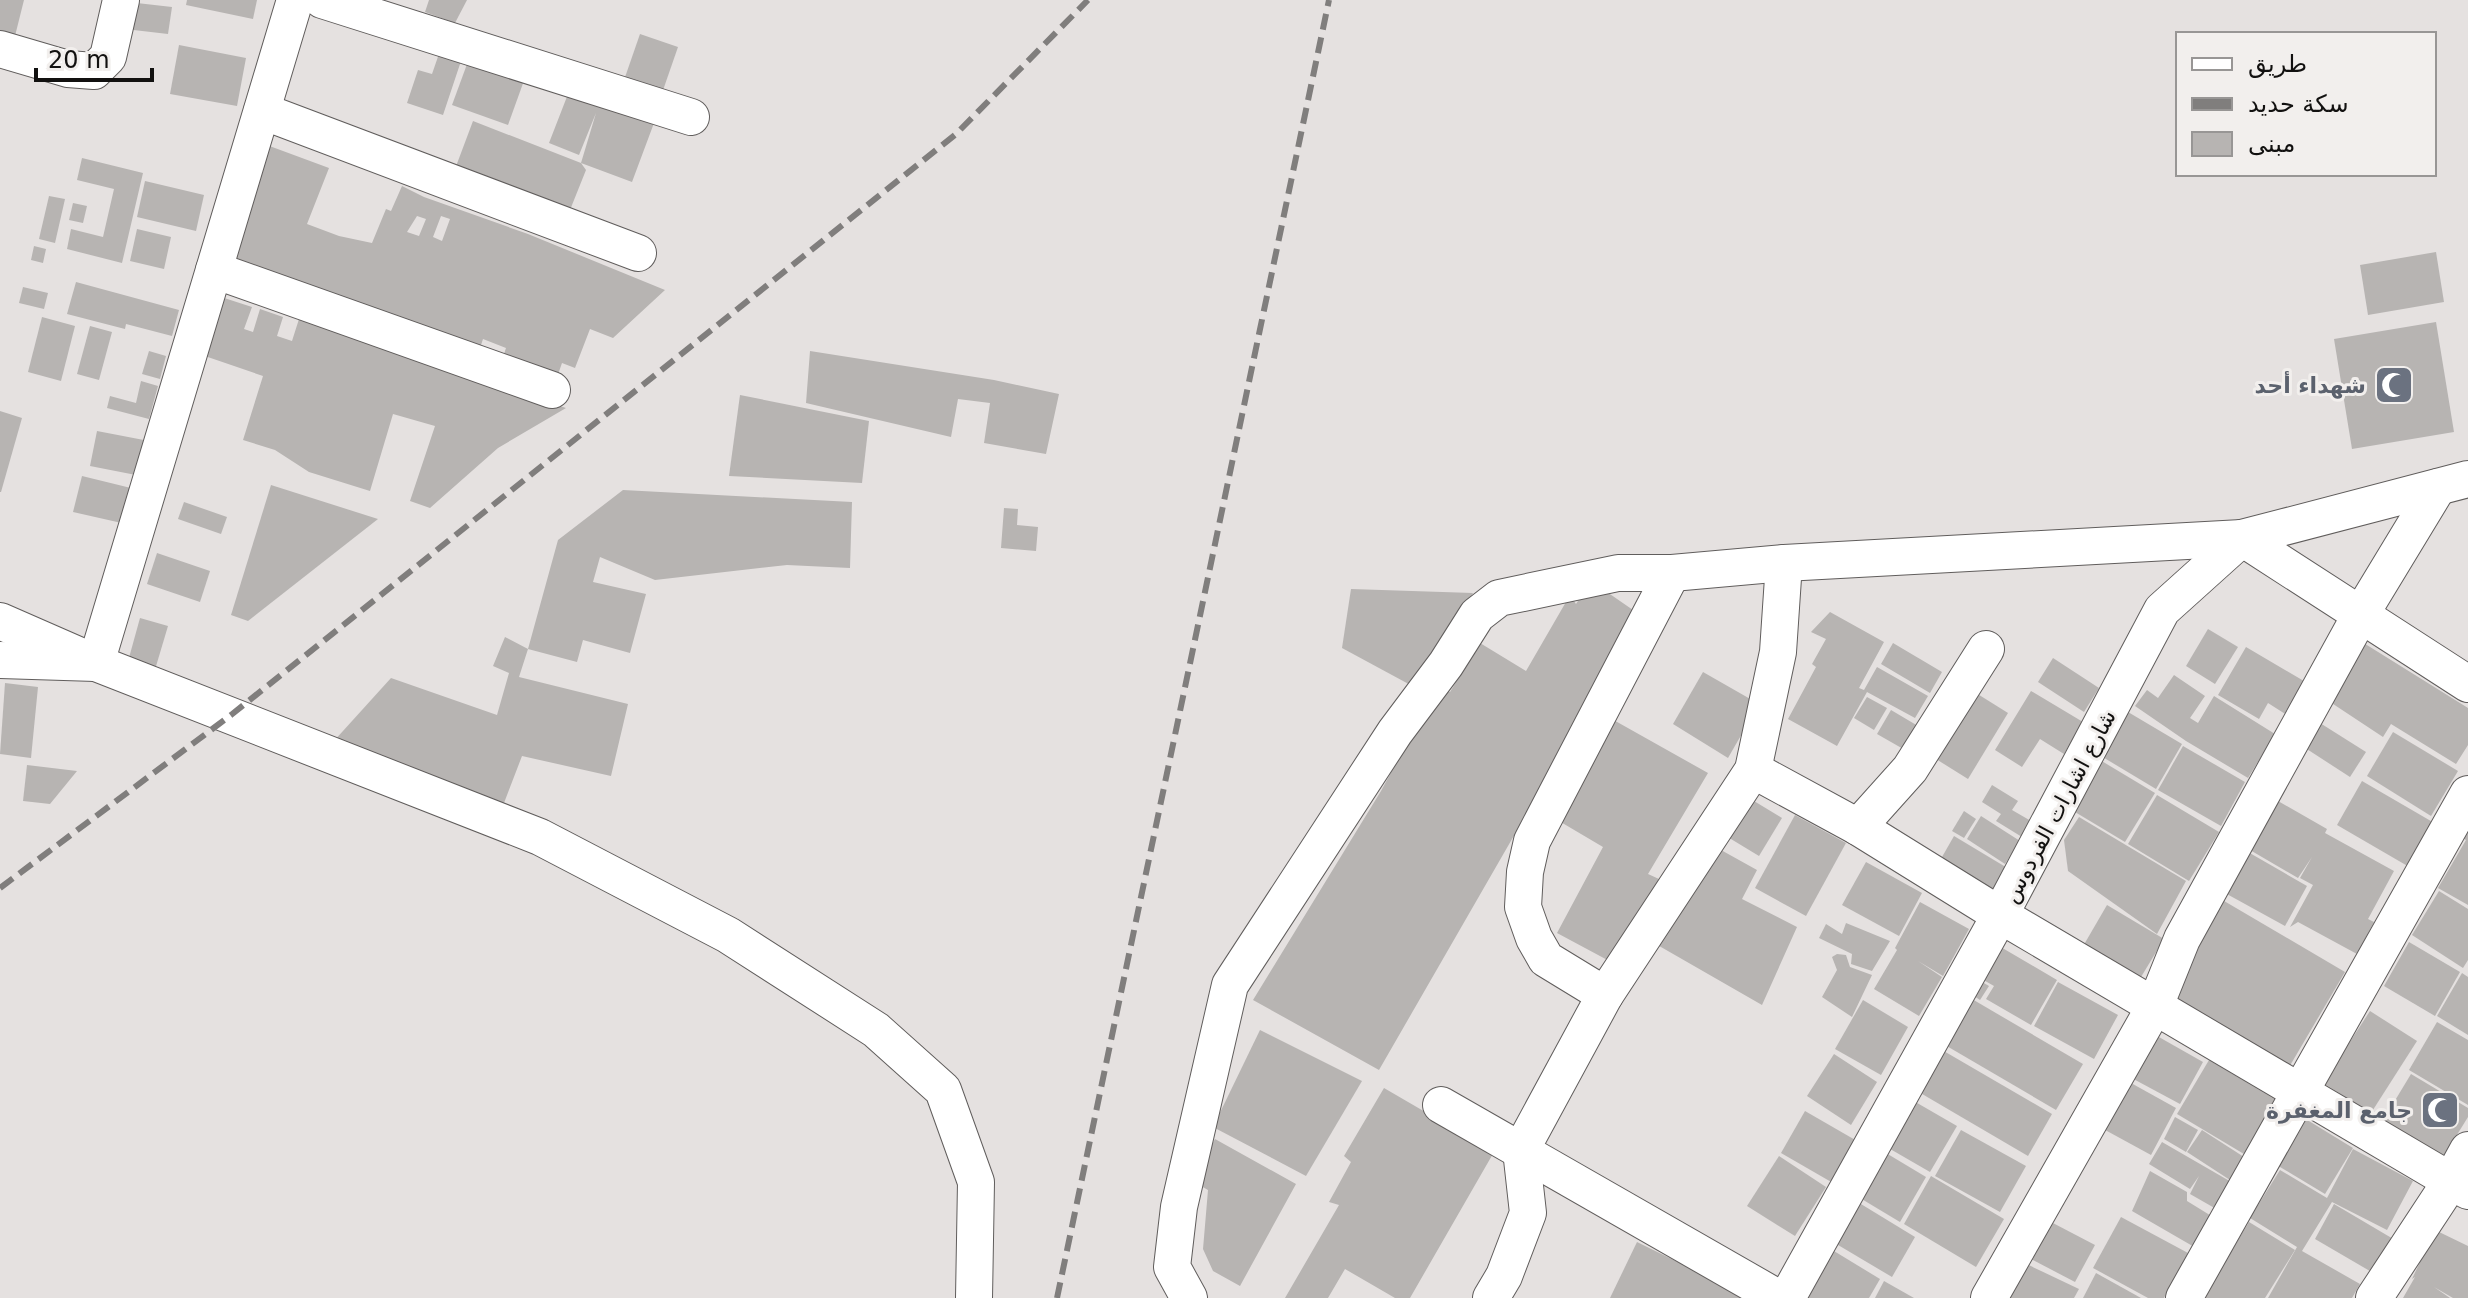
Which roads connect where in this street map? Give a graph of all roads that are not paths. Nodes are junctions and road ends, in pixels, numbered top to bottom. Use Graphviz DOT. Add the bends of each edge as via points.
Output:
graph roads {
  1 [pos="121,0"];
  2 [pos="295,0"];
  3 [pos="322,0"];
  4 [pos="0,49"];
  5 [pos="262,111"];
  6 [pos="691,117"];
  7 [pos="638,253"];
  8 [pos="214,270"];
  9 [pos="552,390"];
  10 [pos="2453,483"];
  11 [pos="2242,538"];
  12 [pos="1784,563"];
  13 [pos="1672,573"];
  14 [pos="2361,614"];
  15 [pos="0,621"];
  16 [pos="1986,649"];
  17 [pos="0,660"];
  18 [pos="96,663"];
  19 [pos="2468,684"];
  20 [pos="1753,770"];
  21 [pos="2468,794"];
  22 [pos="1858,827"];
  23 [pos="2000,915"];
  24 [pos="1605,995"];
  25 [pos="2155,1006"];
  26 [pos="2302,1093"];
  27 [pos="1441,1105"];
  28 [pos="1521,1150"];
  29 [pos="2462,1174"];
  30 [pos="974,1298"];
  31 [pos="1189,1298"];
  32 [pos="1491,1298"];
  33 [pos="1778,1298"];
  34 [pos="1787,1298"];
  35 [pos="1989,1298"];
  36 [pos="2184,1298"];
  37 [pos="2374,1298"];
  1 -- 4 [label="street" via="108,57 94,71"];
  2 -- 5 [label="street"];
  3 -- 6 [label="street"];
  5 -- 7 [label="street"];
  5 -- 8 [label="street"];
  8 -- 9 [label="street"];
  8 -- 18 [label="street"];
  10 -- 11 [label="street, شارع اشارات الفردوس"];
  10 -- 14 [label="street"];
  11 -- 12 [label="street"];
  11 -- 14 [label="street"];
  11 -- 23 [label="street, شارع اشارات الفردوس" via="2162,610"];
  12 -- 13 [label="street"];
  12 -- 20 [label="street" via="1778,652"];
  13 -- 24 [label="street" via="1532,841 1525,872 1523,907 1546,959"];
  13 -- 31 [label="street" via="1618,573 1499,598 1477,615 1395,732 1230,985 1179,1207 1172,1267"];
  14 -- 19 [label="street"];
  14 -- 25 [label="street" via="2182,939"];
  15 -- 18 [label="street"];
  16 -- 22 [label="street" via="1910,769"];
  17 -- 18 [label="street"];
  18 -- 30 [label="street" via="540,837 728,935 876,1030 943,1090 972,1169"];
  20 -- 22 [label="street"];
  20 -- 24 [label="street"];
  21 -- 26 [label="street"];
  22 -- 23 [label="street"];
  23 -- 25 [label="street"];
  23 -- 34 [label="street, شارع اشارات الفردوس"];
  24 -- 28 [label="street"];
  25 -- 26 [label="street"];
  25 -- 35 [label="street"];
  26 -- 29 [label="street"];
  26 -- 36 [label="street"];
  27 -- 28 [label="street"];
  28 -- 32 [label="street" via="1528,1213"];
  28 -- 33 [label="street"];
  29 -- 37 [label="street"];
}
